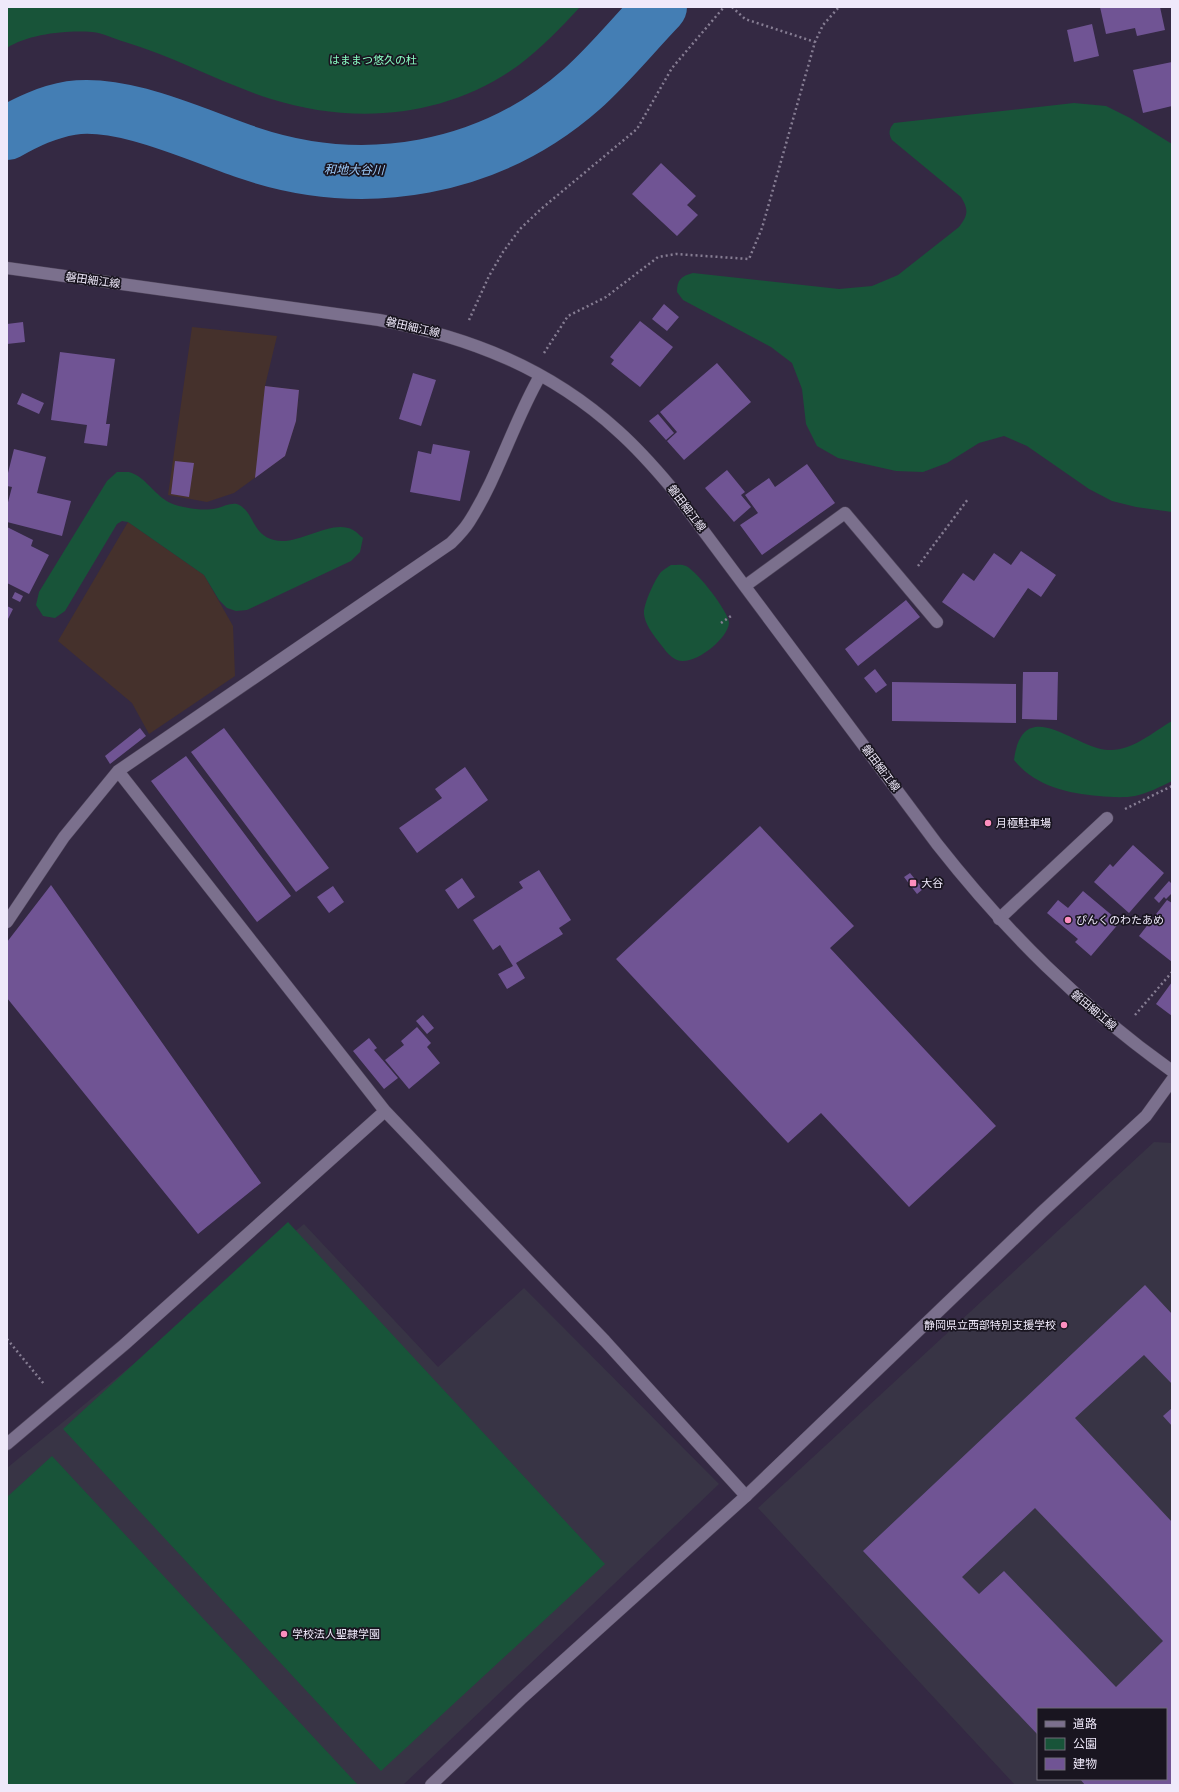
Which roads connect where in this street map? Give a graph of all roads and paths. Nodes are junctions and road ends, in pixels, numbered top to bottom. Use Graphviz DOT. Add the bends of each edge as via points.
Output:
graph roads {
  1 [pos="724,7"];
  2 [pos="732,7"];
  3 [pos="839,7"];
  4 [pos="816,42"];
  5 [pos="7,268"];
  6 [pos="462,340"];
  7 [pos="537,374"];
  8 [pos="968,499"];
  9 [pos="903,582"];
  10 [pos="745,586"];
  11 [pos="731,616"];
  12 [pos="937,622"];
  13 [pos="721,623"];
  14 [pos="118,771"];
  15 [pos="1172,786"];
  16 [pos="1107,818"];
  17 [pos="999,919"];
  18 [pos="7,922"];
  19 [pos="1172,972"];
  20 [pos="1121,1033"];
  21 [pos="1172,1071"];
  22 [pos="1172,1080"];
  23 [pos="385,1111"];
  24 [pos="7,1339"];
  25 [pos="58,1401"];
  26 [pos="7,1444"];
  27 [pos="746,1496"];
  28 [pos="431,1785"];
  1 -- 6 [label="path" via="672,68 637,129 520,229 489,276"];
  2 -- 4 [label="path" via="745,19"];
  3 -- 4 [label="path" via="823,25"];
  4 -- 7 [label="path" via="762,228 749,259 676,254 658,257 606,297 568,316"];
  5 -- 6 [label="street, 磐田細江線" via="379,320"];
  6 -- 7 [label="street, 磐田細江線" via="489,350"];
  7 -- 10 [label="street, 磐田細江線" via="588,406 645,458 670,486"];
  7 -- 14 [label="street" via="481,502 468,524 451,544"];
  8 -- 9 [label="path" via="912,574"];
  9 -- 10 [label="street" via="845,513"];
  9 -- 12 [label="street"];
  10 -- 17 [label="street, 磐田細江線" via="937,844"];
  11 -- 13 [label="path"];
  14 -- 18 [label="street" via="64,837"];
  14 -- 23 [label="street"];
  15 -- 16 [label="path"];
  16 -- 17 [label="street"];
  17 -- 20 [label="street, 磐田細江線" via="1059,980"];
  19 -- 20 [label="path"];
  20 -- 21 [label="street, 磐田細江線"];
  22 -- 27 [label="street" via="1146,1116 1042,1212"];
  23 -- 25 [label="street"];
  23 -- 27 [label="street" via="605,1342"];
  24 -- 25 [label="path"];
  25 -- 26 [label="street"];
  27 -- 28 [label="street" via="522,1698"];
}
